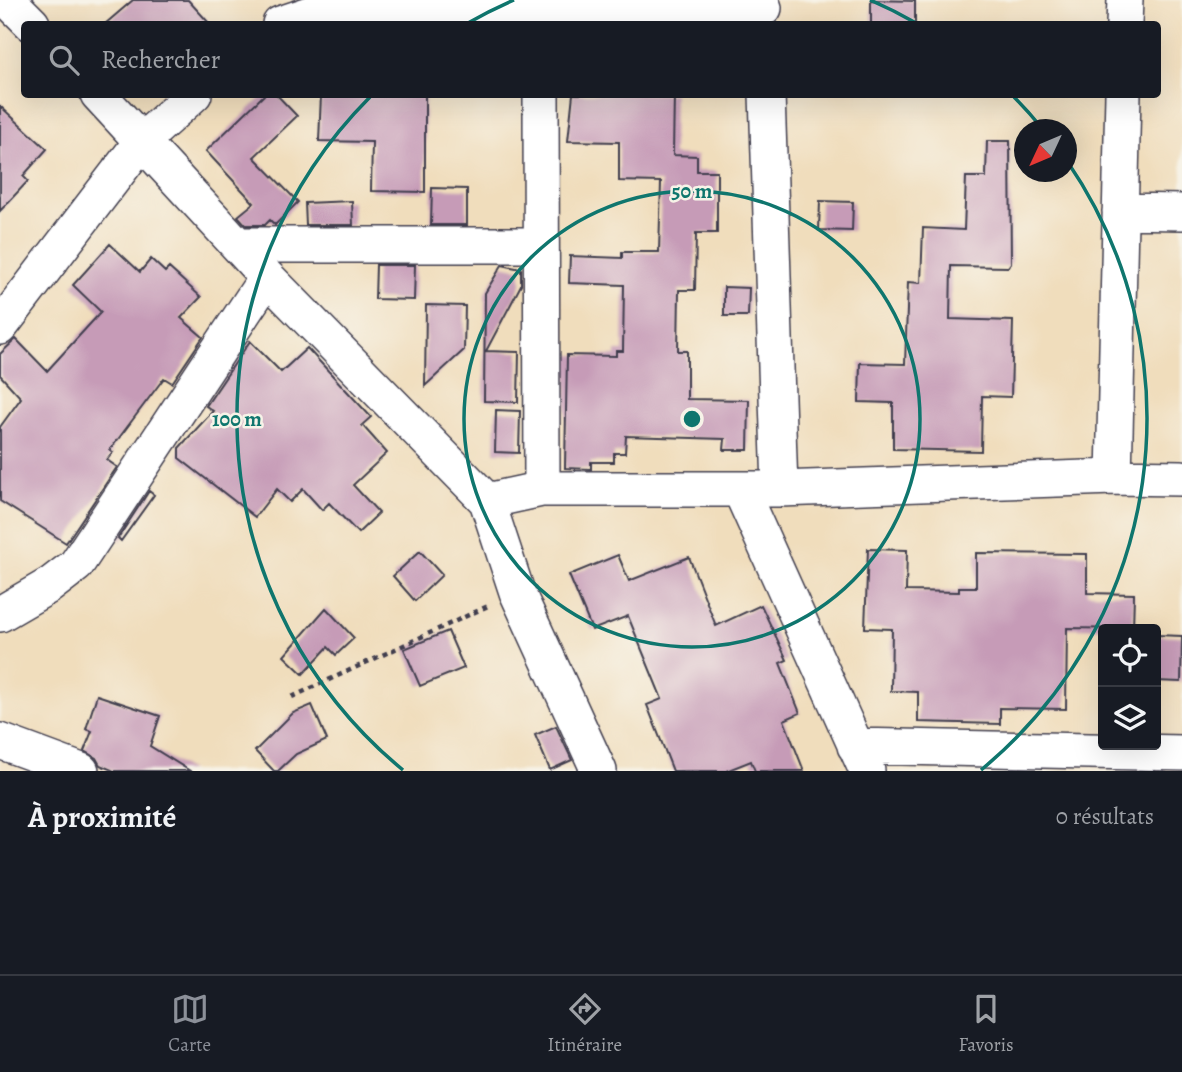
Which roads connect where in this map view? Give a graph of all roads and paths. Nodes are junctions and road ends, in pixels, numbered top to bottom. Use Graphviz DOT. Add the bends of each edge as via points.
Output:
graph roads {
  1 [pos="8,0"];
  2 [pos="1125,0"];
  3 [pos="764,11"];
  4 [pos="542,12"];
  5 [pos="29,21"];
  6 [pos="289,21"];
  7 [pos="1124,21"];
  8 [pos="102,98"];
  9 [pos="190,98"];
  10 [pos="541,98"];
  11 [pos="766,98"];
  12 [pos="1123,98"];
  13 [pos="142,141"];
  14 [pos="1120,211"];
  15 [pos="1182,212"];
  16 [pos="238,245"];
  17 [pos="540,245"];
  18 [pos="267,277"];
  19 [pos="0,327"];
  20 [pos="1114,477"];
  21 [pos="1182,478"];
  22 [pos="542,489"];
  23 [pos="740,489"];
  24 [pos="780,489"];
  25 [pos="487,501"];
  26 [pos="517,592"];
  27 [pos="0,614"];
  28 [pos="292,697"];
  29 [pos="0,741"];
  30 [pos="1182,753"];
  31 [pos="861,759"];
  32 [pos="1145,762"];
  33 [pos="81,771"];
  34 [pos="599,771"];
  1 -- 5 [label="street"];
  2 -- 7 [label="street"];
  3 -- 4 [label="street"];
  4 -- 6 [label="street" via="320,11"];
  8 -- 13 [label="street"];
  9 -- 13 [label="street"];
  10 -- 17 [label="street"];
  11 -- 24 [label="street"];
  12 -- 14 [label="street"];
  13 -- 16 [label="street"];
  13 -- 19 [label="street"];
  14 -- 15 [label="street"];
  14 -- 20 [label="street"];
  16 -- 17 [label="street"];
  16 -- 18 [label="street"];
  17 -- 22 [label="street"];
  18 -- 25 [label="street"];
  18 -- 27 [label="street" via="76,565"];
  20 -- 21 [label="street"];
  20 -- 24 [label="street"];
  22 -- 23 [label="street"];
  22 -- 25 [label="street"];
  23 -- 24 [label="street"];
  23 -- 31 [label="street"];
  25 -- 26 [label="street"];
  26 -- 28 [label="path"];
  26 -- 34 [label="street"];
  29 -- 33 [label="street"];
  30 -- 32 [label="street"];
  31 -- 32 [label="street"];
}
